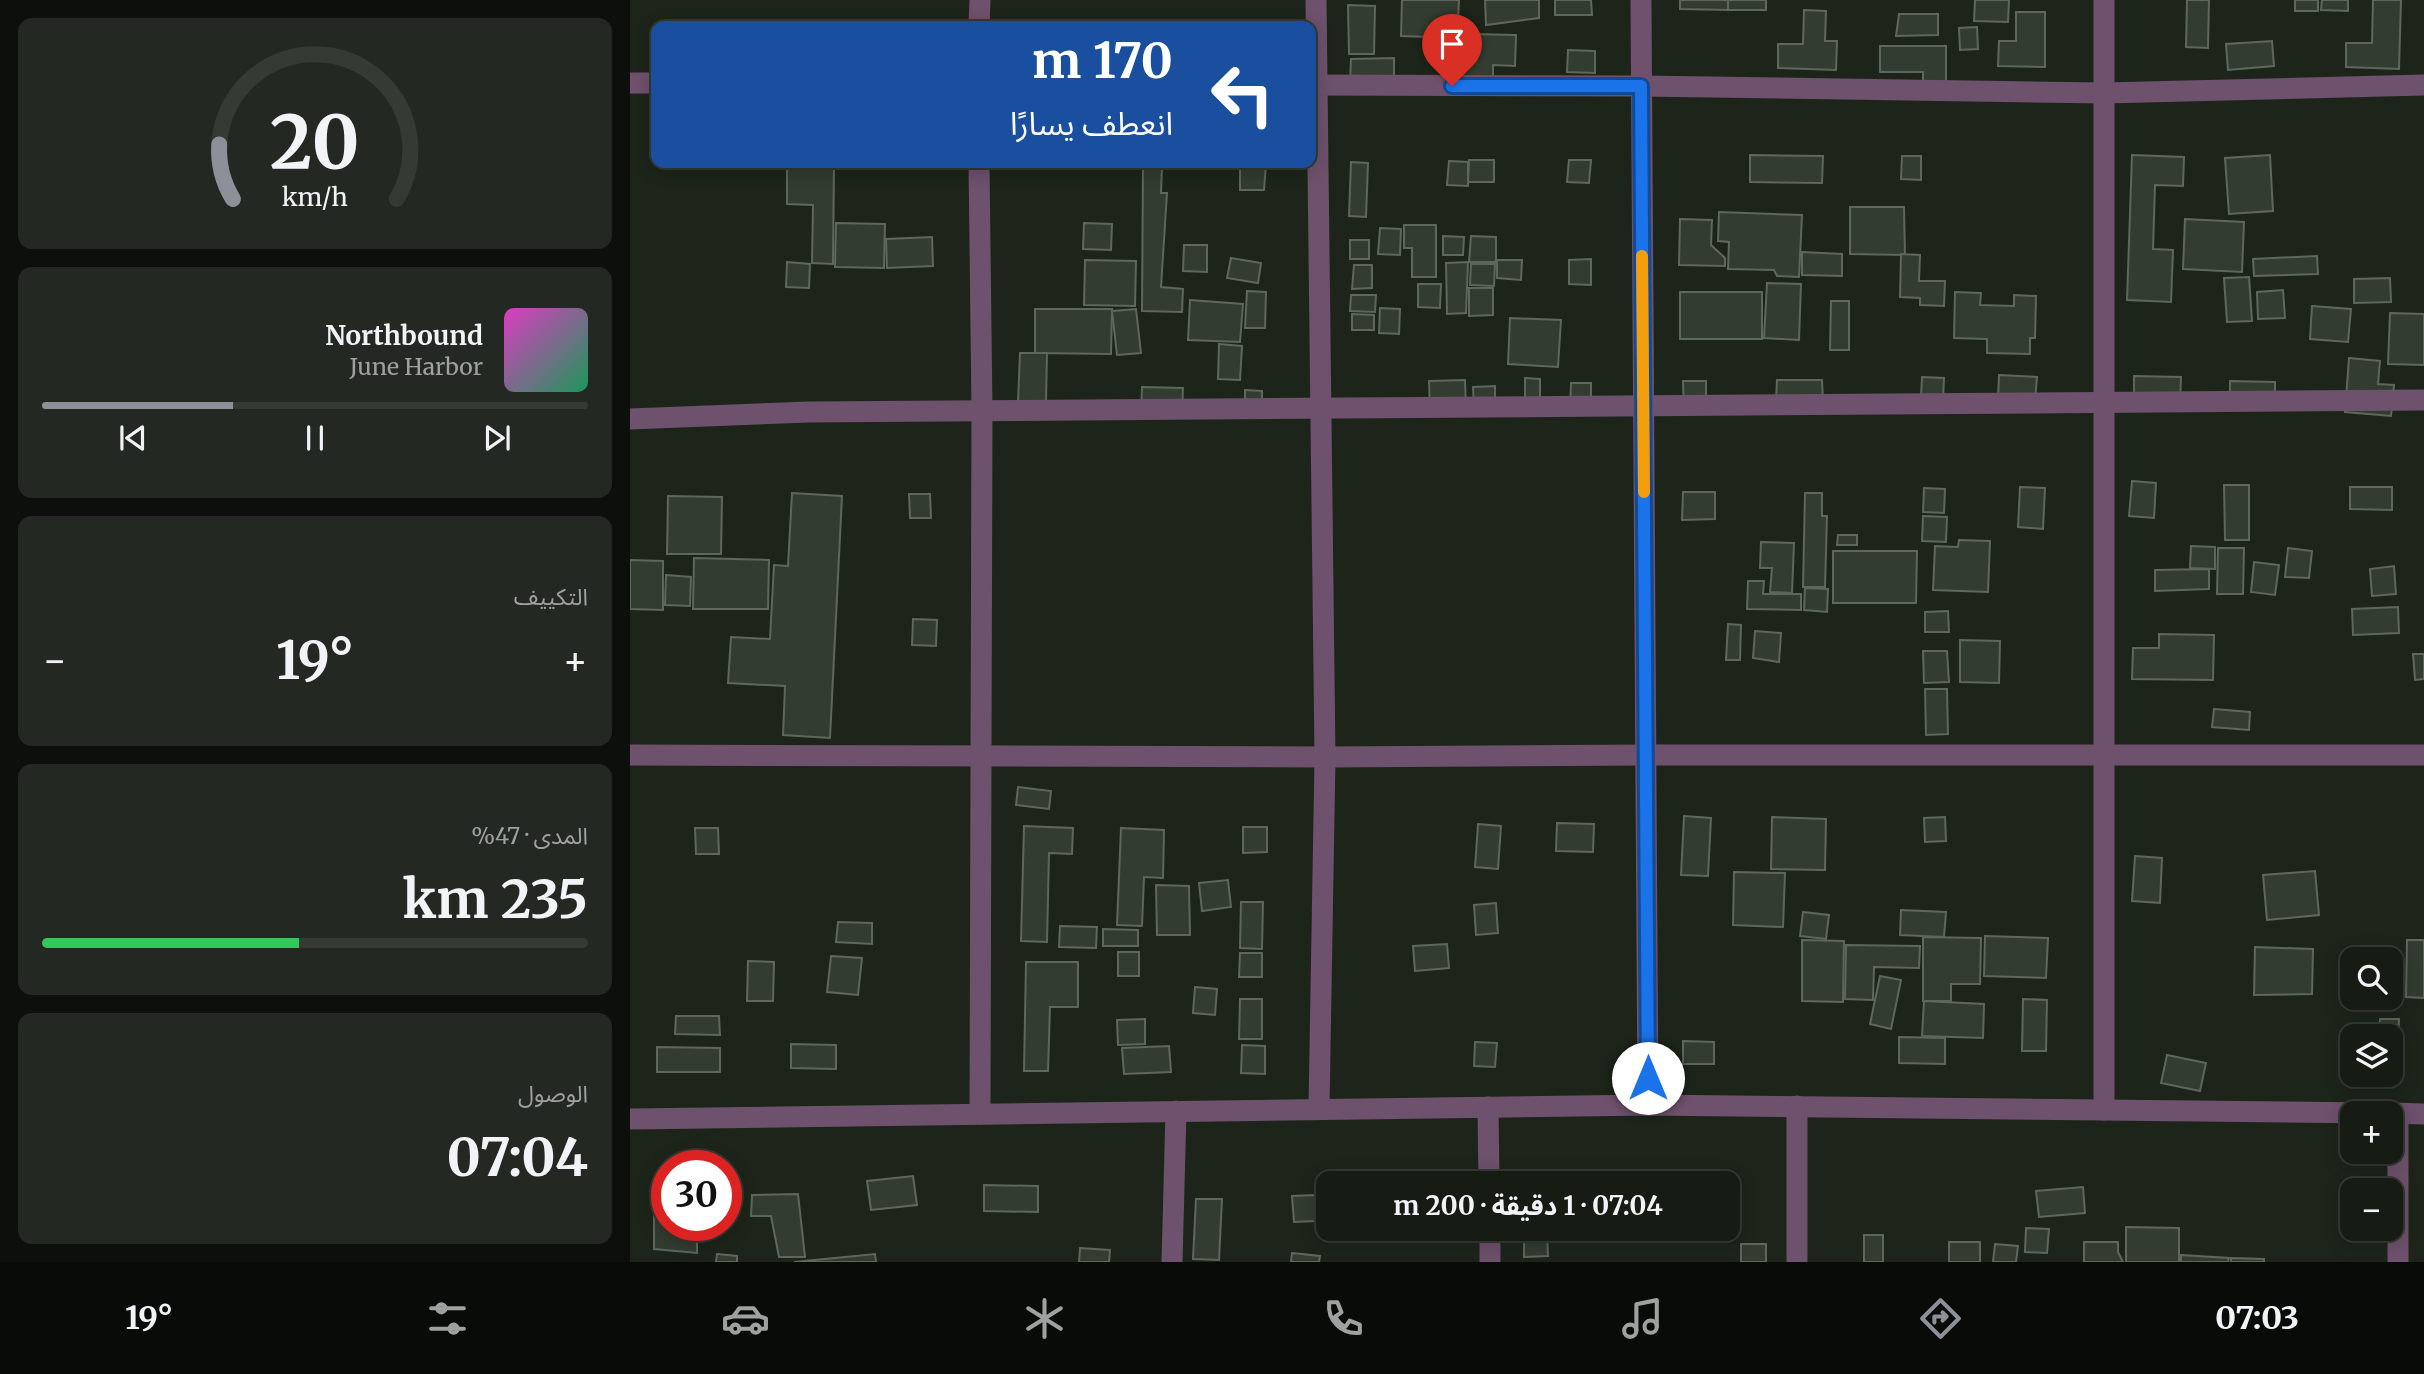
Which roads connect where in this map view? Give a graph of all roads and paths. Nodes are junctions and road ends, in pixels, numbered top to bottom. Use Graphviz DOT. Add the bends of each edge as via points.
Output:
graph roads {
  1 [pos="980,0"];
  2 [pos="1316,0"];
  3 [pos="1641,0"];
  4 [pos="2104,0"];
  5 [pos="979,21"];
  6 [pos="1316,21"];
  7 [pos="630,83"];
  8 [pos="651,83"];
  9 [pos="1316,85"];
  10 [pos="2424,85"];
  11 [pos="1641,86"];
  12 [pos="2104,93"];
  13 [pos="979,168"];
  14 [pos="1316,168"];
  15 [pos="2424,400"];
  16 [pos="2104,402"];
  17 [pos="1644,405"];
  18 [pos="1321,408"];
  19 [pos="982,410"];
  20 [pos="630,419"];
  21 [pos="980,754"];
  22 [pos="630,755"];
  23 [pos="1645,755"];
  24 [pos="2104,755"];
  25 [pos="2424,755"];
  26 [pos="1325,757"];
  27 [pos="1648,1105"];
  28 [pos="1797,1106"];
  29 [pos="1488,1107"];
  30 [pos="1319,1109"];
  31 [pos="2104,1110"];
  32 [pos="1176,1111"];
  33 [pos="2340,1113"];
  34 [pos="2403,1113"];
  35 [pos="980,1114"];
  36 [pos="2424,1114"];
  37 [pos="630,1119"];
  38 [pos="2395,1164"];
  39 [pos="1489,1171"];
  40 [pos="1490,1241"];
  41 [pos="1172,1262"];
  42 [pos="1490,1262"];
  43 [pos="1797,1262"];
  44 [pos="2398,1262"];
  1 -- 5 [label="street"];
  2 -- 6 [label="street"];
  3 -- 11 [label="street"];
  4 -- 12 [label="street"];
  7 -- 8 [label="street"];
  9 -- 11 [label="street"];
  10 -- 12 [label="street"];
  11 -- 12 [label="street"];
  11 -- 17 [label="street"];
  12 -- 16 [label="street"];
  13 -- 19 [label="street"];
  14 -- 18 [label="street"];
  15 -- 16 [label="street"];
  16 -- 17 [label="street"];
  16 -- 24 [label="street"];
  17 -- 18 [label="street"];
  17 -- 23 [label="street"];
  18 -- 19 [label="street"];
  18 -- 26 [label="street"];
  19 -- 20 [label="street"];
  19 -- 21 [label="street"];
  21 -- 22 [label="street"];
  21 -- 26 [label="street"];
  21 -- 35 [label="street"];
  23 -- 24 [label="street"];
  23 -- 26 [label="street"];
  23 -- 27 [label="street"];
  24 -- 25 [label="street"];
  24 -- 31 [label="street"];
  26 -- 30 [label="street"];
  27 -- 28 [label="street"];
  27 -- 29 [label="street"];
  28 -- 31 [label="street"];
  28 -- 43 [label="street"];
  29 -- 30 [label="street"];
  29 -- 39 [label="street"];
  30 -- 32 [label="street"];
  31 -- 33 [label="street"];
  32 -- 35 [label="street"];
  32 -- 41 [label="street"];
  34 -- 36 [label="street"];
  35 -- 37 [label="street"];
  38 -- 44 [label="street"];
  40 -- 42 [label="street"];
}
